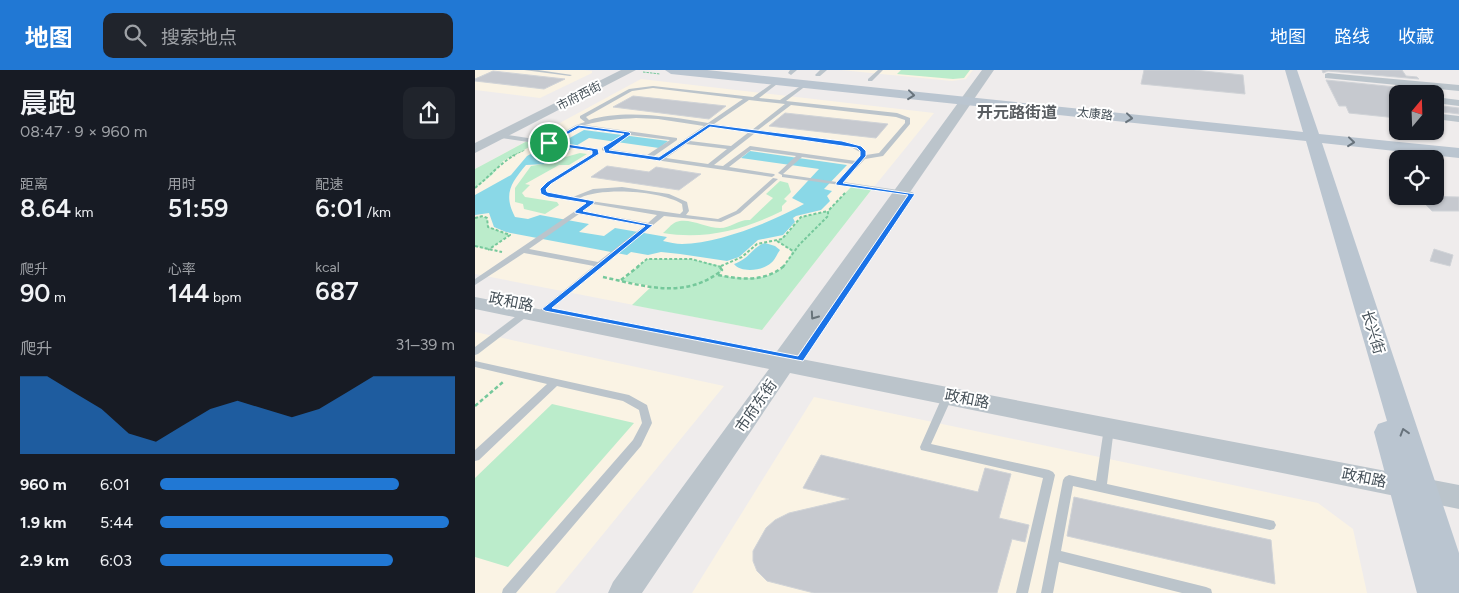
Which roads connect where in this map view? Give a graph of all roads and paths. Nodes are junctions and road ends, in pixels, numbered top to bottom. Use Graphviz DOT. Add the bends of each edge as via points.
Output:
graph roads {
  1 [pos="525,70"];
  2 [pos="619,70"];
  3 [pos="630,70"];
  4 [pos="671,70"];
  5 [pos="765,70"];
  6 [pos="881,70"];
  7 [pos="988,70"];
  8 [pos="998,70"];
  9 [pos="1283,70"];
  10 [pos="1291,70"];
  11 [pos="1365,70"];
  12 [pos="793,71"];
  13 [pos="821,73"];
  14 [pos="570,75"];
  15 [pos="1328,76"];
  16 [pos="870,80"];
  17 [pos="779,81"];
  18 [pos="805,84"];
  19 [pos="1415,84"];
  20 [pos="1447,87"];
  21 [pos="1459,88"];
  22 [pos="975,96"];
  23 [pos="751,99"];
  24 [pos="1444,101"];
  25 [pos="781,102"];
  26 [pos="790,103"];
  27 [pos="1459,103"];
  28 [pos="1444,118"];
  29 [pos="1459,119"];
  30 [pos="588,122"];
  31 [pos="709,125"];
  32 [pos="578,126"];
  33 [pos="754,131"];
  34 [pos="1306,131"];
  35 [pos="627,134"];
  36 [pos="501,136"];
  37 [pos="1459,140"];
  38 [pos="539,142"];
  39 [pos="685,142"];
  40 [pos="549,143"];
  41 [pos="475,145"];
  42 [pos="732,148"];
  43 [pos="475,149"];
  44 [pos="606,150"];
  45 [pos="596,152"];
  46 [pos="1459,153"];
  47 [pos="800,156"];
  48 [pos="863,156"];
  49 [pos="648,157"];
  50 [pos="660,159"];
  51 [pos="858,163"];
  52 [pos="709,166"];
  53 [pos="724,168"];
  54 [pos="783,174"];
  55 [pos="773,177"];
  56 [pos="835,183"];
  57 [pos="851,186"];
  58 [pos="475,188"];
  59 [pos="906,193"];
  60 [pos="574,199"];
  61 [pos="592,202"];
  62 [pos="828,211"];
  63 [pos="577,212"];
  64 [pos="663,214"];
  65 [pos="681,216"];
  66 [pos="475,218"];
  67 [pos="650,225"];
  68 [pos="777,241"];
  69 [pos="475,246"];
  70 [pos="488,250"];
  71 [pos="793,251"];
  72 [pos="519,253"];
  73 [pos="600,265"];
  74 [pos="721,266"];
  75 [pos="589,274"];
  76 [pos="718,275"];
  77 [pos="621,280"];
  78 [pos="475,283"];
  79 [pos="475,295"];
  80 [pos="475,303"];
  81 [pos="537,312"];
  82 [pos="475,352"];
  83 [pos="791,361"];
  84 [pos="475,364"];
  85 [pos="514,372"];
  86 [pos="555,382"];
  87 [pos="948,395"];
  88 [pos="475,406"];
  89 [pos="1109,427"];
  90 [pos="475,457"];
  91 [pos="1411,482"];
  92 [pos="1101,487"];
  93 [pos="1459,487"];
  94 [pos="1459,497"];
  95 [pos="1270,525"];
  96 [pos="1054,555"];
  97 [pos="508,593"];
  98 [pos="624,593"];
  99 [pos="639,593"];
  100 [pos="1022,593"];
  101 [pos="1047,593"];
  102 [pos="1206,593"];
  103 [pos="1434,593"];
  104 [pos="1455,593"];
  1 -- 14 [label="lane"];
  2 -- 41 [label="street, 市府西街"];
  3 -- 36 [label="street, 市府西街"];
  4 -- 17 [label="main road, 太康路"];
  5 -- 12 [label="main road, 太康路"];
  6 -- 16 [label="lane"];
  7 -- 22 [label="street, 市府东街"];
  8 -- 22 [label="street, 市府东街"];
  9 -- 34 [label="main road, 长兴街"];
  10 -- 34 [label="main road, 长兴街"];
  11 -- 20 [label="street" via="1438,76"];
  12 -- 13 [label="main road, 太康路"];
  13 -- 16 [label="main road, 太康路"];
  15 -- 19 [label="street"];
  16 -- 22 [label="main road, 太康路"];
  17 -- 18 [label="main road, 太康路"];
  17 -- 23 [label="lane"];
  18 -- 22 [label="main road, 太康路, one-way"];
  18 -- 25 [label="lane"];
  19 -- 20 [label="street"];
  20 -- 21 [label="street"];
  22 -- 34 [label="main road, 太康路"];
  22 -- 59 [label="street, 市府东街"];
  23 -- 25 [label="lane"];
  23 -- 30 [label="lane" via="653,87 637,88 582,117"];
  23 -- 31 [label="lane"];
  24 -- 27 [label="street"];
  25 -- 26 [label="lane"];
  26 -- 33 [label="lane"];
  26 -- 48 [label="lane" via="908,119 881,155"];
  28 -- 29 [label="street"];
  30 -- 31 [label="lane" via="636,116"];
  30 -- 32 [label="lane"];
  31 -- 33 [label="lane"];
  31 -- 39 [label="lane"];
  32 -- 35 [label="lane"];
  32 -- 40 [label="lane"];
  33 -- 42 [label="lane"];
  33 -- 48 [label="lane" via="851,144 863,151"];
  34 -- 37 [label="main road, 太康路"];
  34 -- 46 [label="main road, 太康路, one-way"];
  34 -- 91 [label="main road, 长兴街"];
  35 -- 44 [label="lane"];
  35 -- 49 [label="lane" via="675,140"];
  36 -- 38 [label="lane"];
  36 -- 43 [label="street, 市府西街"];
  38 -- 40 [label="lane"];
  38 -- 58 [label="path" via="503,161"];
  39 -- 42 [label="lane"];
  39 -- 50 [label="lane"];
  40 -- 45 [label="lane"];
  42 -- 52 [label="lane"];
  44 -- 45 [label="lane"];
  44 -- 49 [label="lane"];
  45 -- 60 [label="lane" via="543,189 548,195"];
  47 -- 51 [label="lane"];
  47 -- 53 [label="lane" via="749,148"];
  47 -- 54 [label="lane"];
  48 -- 51 [label="lane"];
  49 -- 50 [label="lane"];
  50 -- 52 [label="lane"];
  51 -- 56 [label="lane"];
  52 -- 53 [label="lane"];
  53 -- 55 [label="lane"];
  54 -- 55 [label="lane"];
  54 -- 56 [label="lane"];
  55 -- 65 [label="lane" via="730,217 707,221"];
  56 -- 57 [label="lane"];
  57 -- 59 [label="lane"];
  57 -- 62 [label="path"];
  59 -- 83 [label="street, 市府东街"];
  60 -- 61 [label="lane"];
  60 -- 65 [label="lane" via="597,190 615,188 668,196 685,203 686,211"];
  61 -- 63 [label="lane"];
  61 -- 64 [label="lane"];
  62 -- 68 [label="path" via="801,217"];
  62 -- 71 [label="path" via="828,216"];
  63 -- 67 [label="lane"];
  63 -- 72 [label="lane"];
  64 -- 65 [label="lane"];
  64 -- 67 [label="lane"];
  66 -- 70 [label="path" via="483,216 487,218 489,227 510,235"];
  67 -- 73 [label="lane"];
  68 -- 71 [label="path"];
  68 -- 74 [label="path" via="757,244 743,257"];
  69 -- 70 [label="path"];
  70 -- 72 [label="path"];
  71 -- 76 [label="path" via="783,267 772,275 748,279"];
  72 -- 73 [label="lane"];
  72 -- 78 [label="lane"];
  73 -- 75 [label="lane"];
  74 -- 76 [label="path"];
  74 -- 77 [label="path" via="691,259 647,259"];
  75 -- 77 [label="path"];
  75 -- 81 [label="lane"];
  76 -- 77 [label="path" via="684,288 647,286"];
  79 -- 81 [label="street, 政和路"];
  80 -- 81 [label="street, 政和路"];
  81 -- 82 [label="lane"];
  81 -- 83 [label="street, 政和路"];
  83 -- 87 [label="street, 政和路"];
  83 -- 91 [label="street, 政和路"];
  83 -- 98 [label="street, 市府东街"];
  83 -- 99 [label="street, 市府东街"];
  84 -- 85 [label="lane"];
  85 -- 86 [label="lane"];
  85 -- 88 [label="path"];
  86 -- 90 [label="lane"];
  86 -- 97 [label="lane" via="626,398 643,408 647,423 637,443"];
  87 -- 89 [label="street, 政和路"];
  87 -- 100 [label="lane" via="925,447 1049,475"];
  89 -- 91 [label="street, 政和路"];
  89 -- 92 [label="lane"];
  91 -- 93 [label="street, 政和路"];
  91 -- 94 [label="street, 政和路"];
  91 -- 103 [label="main road, 长兴街"];
  91 -- 104 [label="main road, 长兴街"];
  92 -- 95 [label="lane"];
  92 -- 96 [label="lane" via="1069,480"];
  96 -- 101 [label="lane"];
  96 -- 102 [label="lane"];
}
